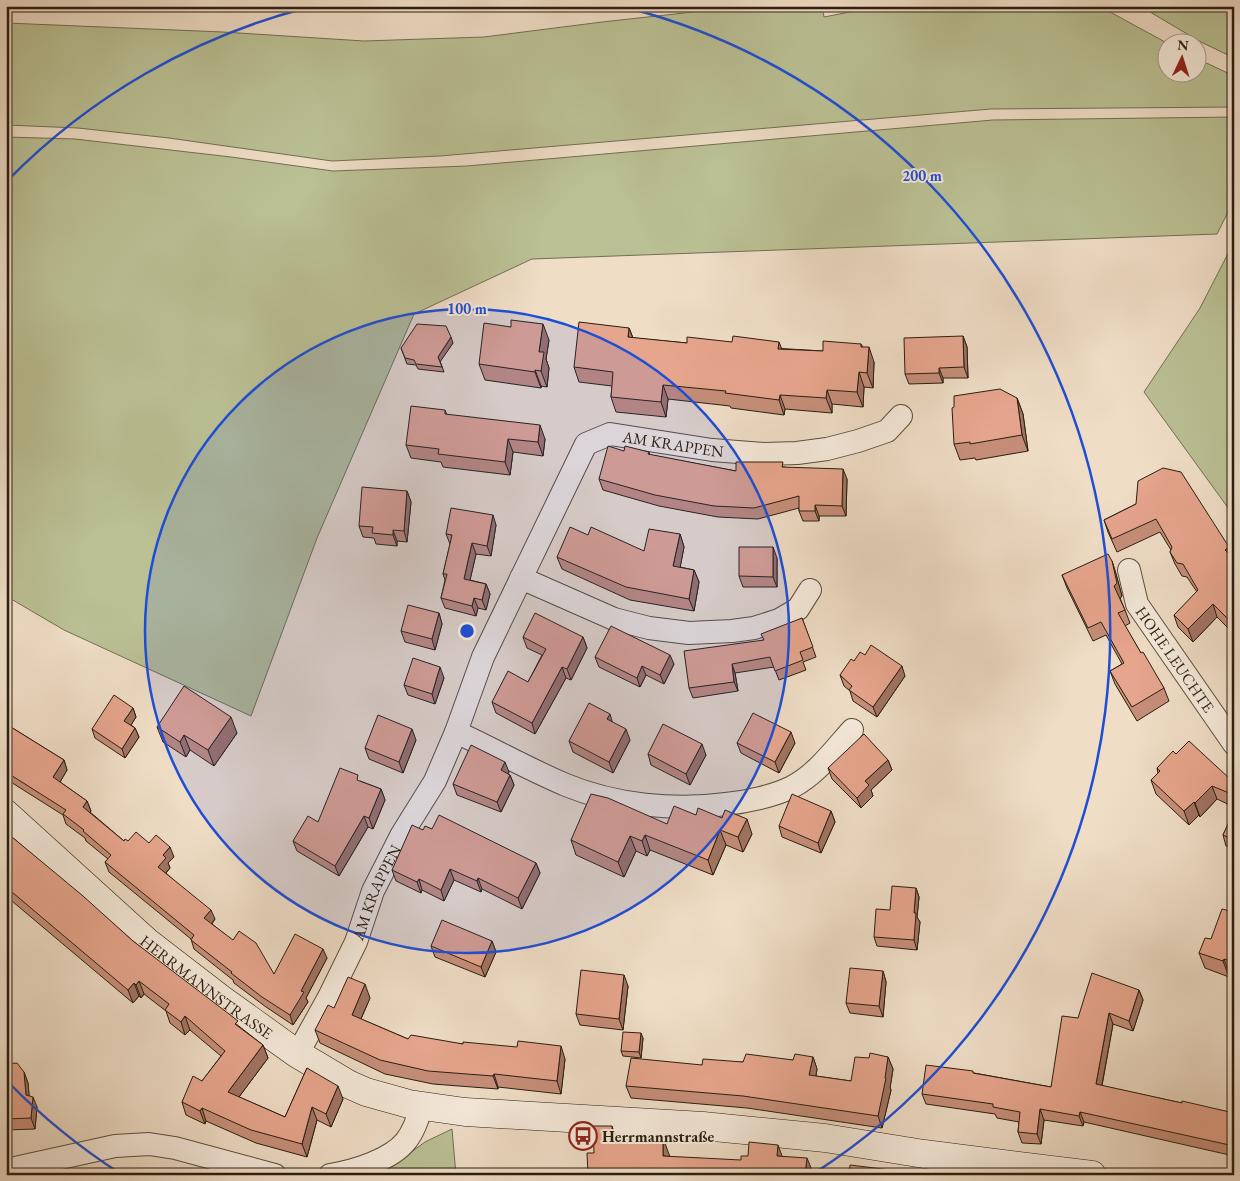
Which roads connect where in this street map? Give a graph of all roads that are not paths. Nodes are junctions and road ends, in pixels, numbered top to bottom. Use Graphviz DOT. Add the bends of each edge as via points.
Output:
graph roads {
  1 [pos="901,416"];
  2 [pos="1129,570"];
  3 [pos="521,578"];
  4 [pos="810,590"];
  5 [pos="852,730"];
  6 [pos="456,732"];
  7 [pos="1234,744"];
  8 [pos="6,814"];
  9 [pos="296,1053"];
  10 [pos="422,1106"];
  11 [pos="6,1170"];
  12 [pos="275,1175"];
  13 [pos="330,1175"];
  14 [pos="1092,1175"];
  1 -- 3 [label="street, AM KRAPPEN" via="887,431 827,449 797,453 712,450 610,434 586,444"];
  2 -- 7 [label="street, HOHE LEUCHTE" via="1137,604"];
  3 -- 4 [label="street" via="614,619 689,633 754,628 780,620 798,609"];
  3 -- 6 [label="street, AM KRAPPEN" via="483,657"];
  5 -- 6 [label="street" via="814,772 791,788 748,801 702,808 634,804 599,796 566,785"];
  6 -- 9 [label="street, AM KRAPPEN" via="435,781 402,834 373,891 352,950"];
  8 -- 9 [label="street, HERRMANNSTRASSE" via="148,942 221,1000"];
  9 -- 10 [label="street, HERRMANNSTRASSE" via="357,1088"];
  10 -- 13 [label="street" via="413,1131 395,1152 364,1166"];
  10 -- 14 [label="street, HERRMANNSTRASSE" via="465,1112 656,1122 806,1136"];
  11 -- 12 [label="street" via="115,1146 149,1144"];
}
